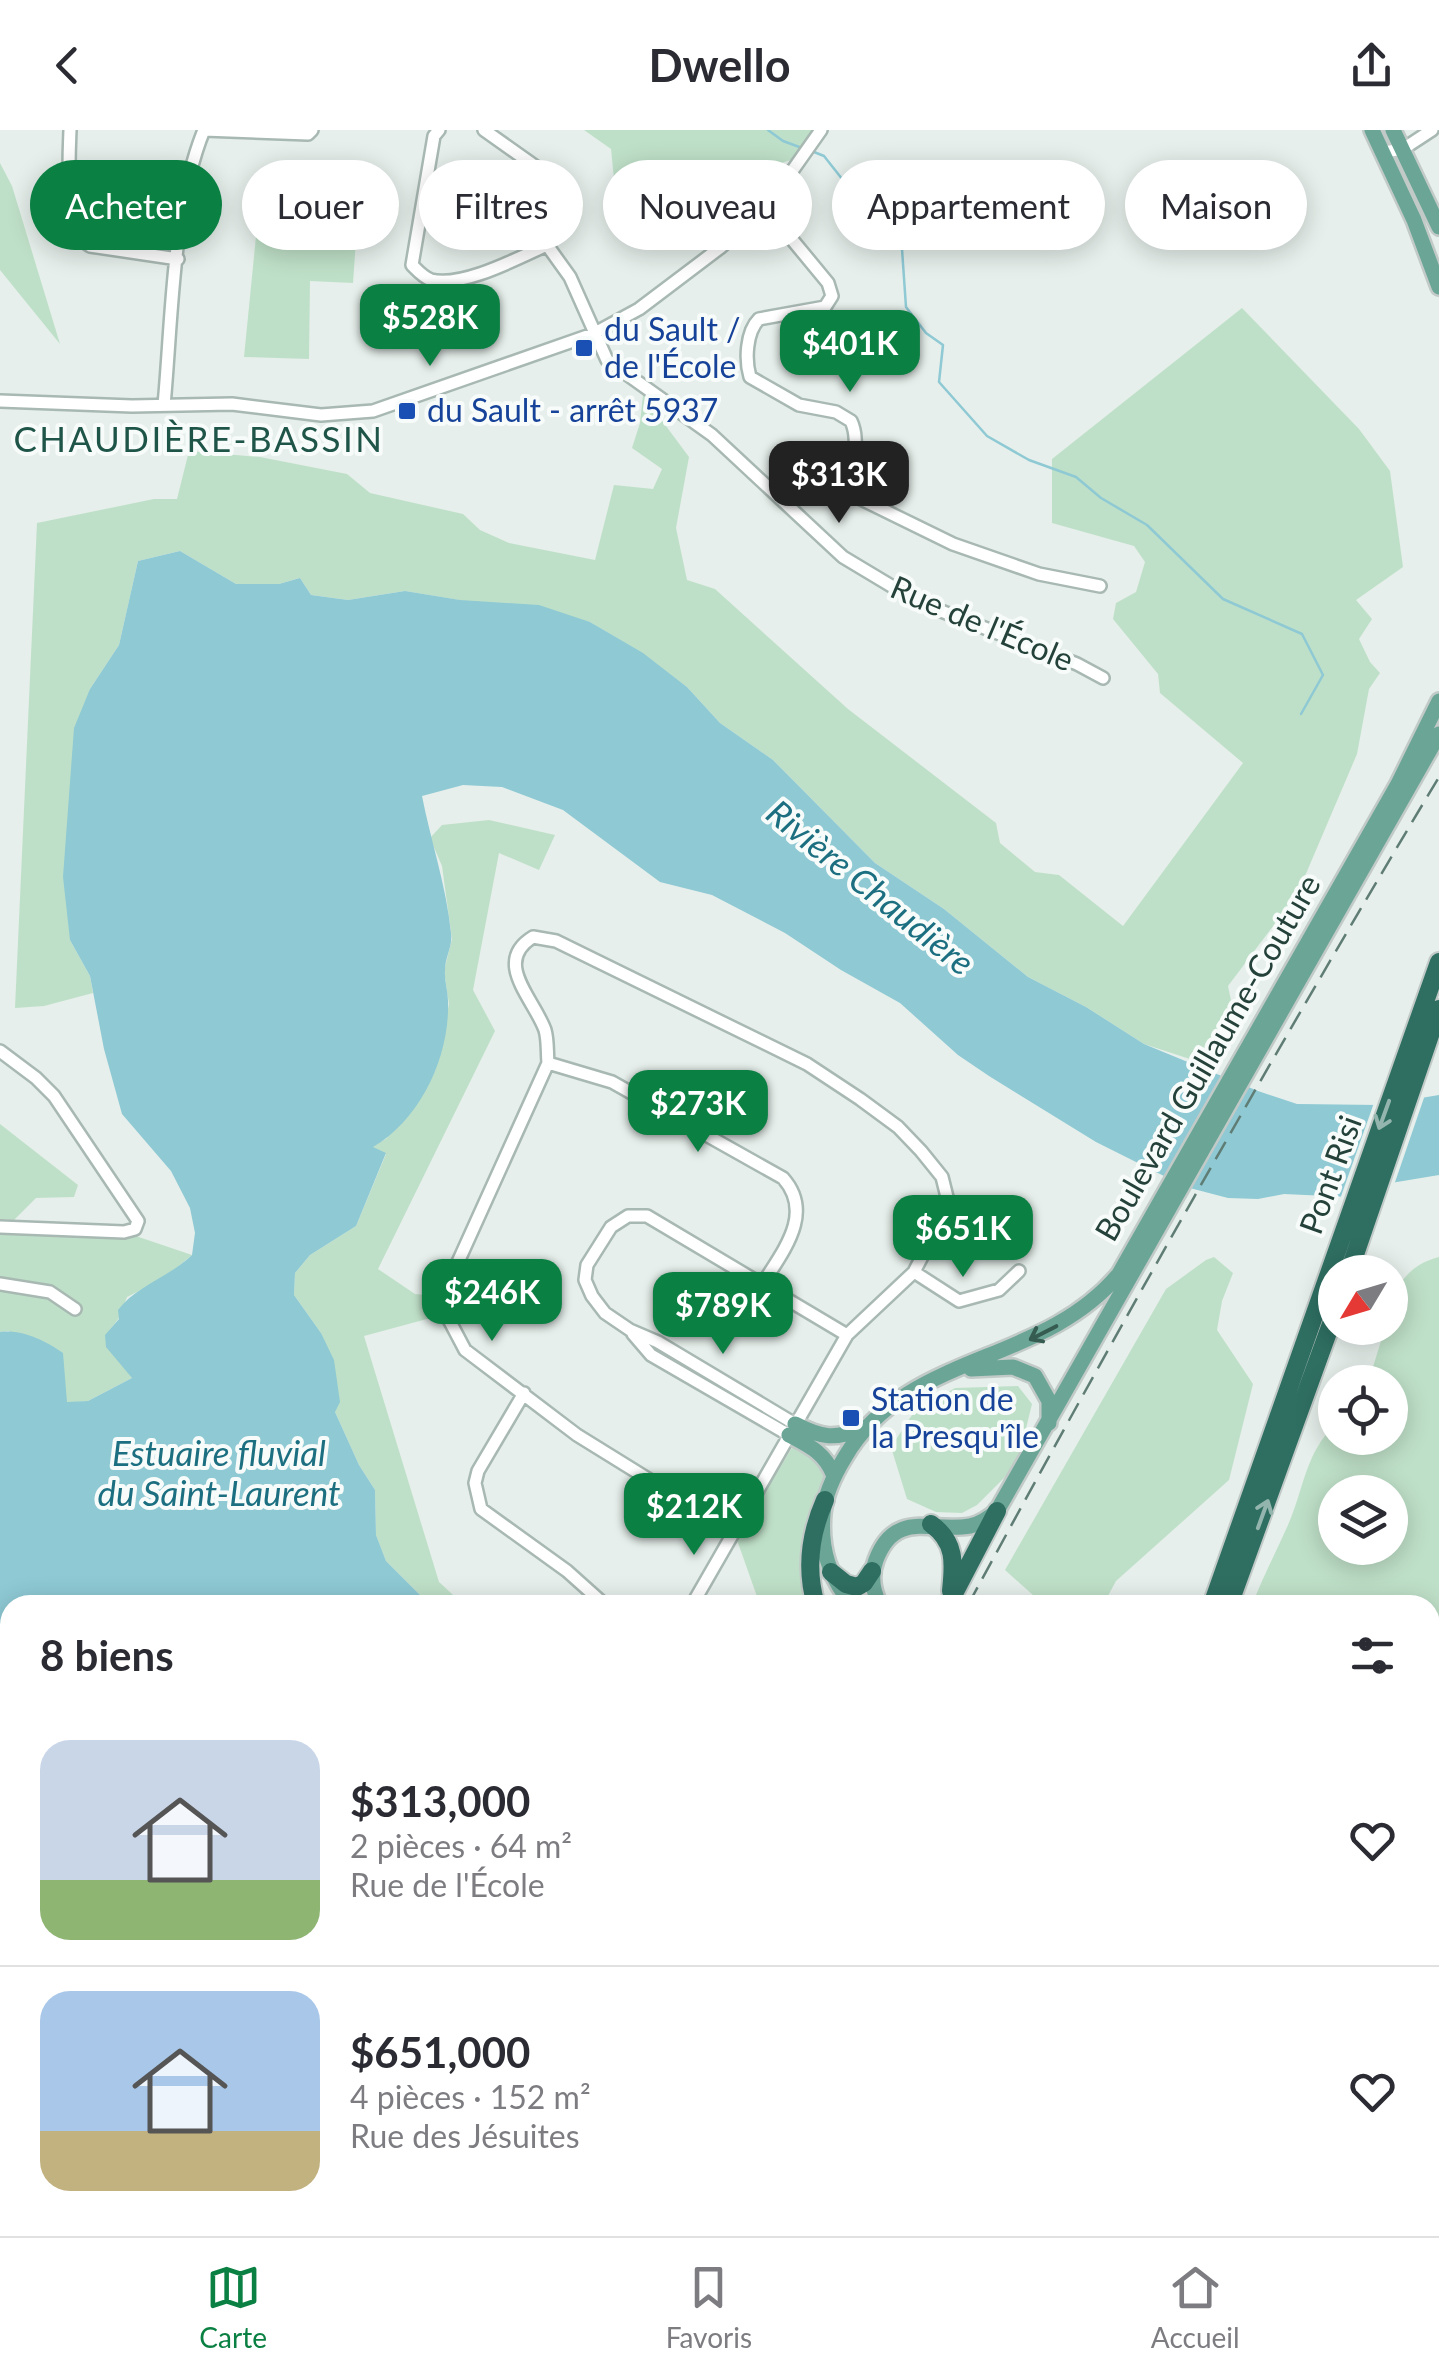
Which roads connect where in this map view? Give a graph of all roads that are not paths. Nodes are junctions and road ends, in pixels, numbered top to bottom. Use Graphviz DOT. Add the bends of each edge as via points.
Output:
graph roads {
  1 [pos="70,130"];
  2 [pos="312,130"];
  3 [pos="439,130"];
  4 [pos="484,130"];
  5 [pos="821,130"];
  6 [pos="1372,130"];
  7 [pos="1432,130"];
  8 [pos="1400,136"];
  9 [pos="1384,152"];
  10 [pos="430,160"];
  11 [pos="526,160"];
  12 [pos="801,160"];
  13 [pos="419,224"];
  14 [pos="1439,227"];
  15 [pos="536,250"];
  16 [pos="551,250"];
  17 [pos="717,250"];
  18 [pos="801,250"];
  19 [pos="178,259"];
  20 [pos="1439,287"];
  21 [pos="593,334"];
  22 [pos="0,401"];
  23 [pos="164,405"];
  24 [pos="1100,586"];
  25 [pos="1103,678"];
  26 [pos="1439,701"];
  27 [pos="1439,734"];
  28 [pos="1439,962"];
  29 [pos="1278,1011"];
  30 [pos="1430,1019"];
  31 [pos="0,1051"];
  32 [pos="548,1063"];
  33 [pos="0,1228"];
  34 [pos="1354,1255"];
  35 [pos="1020,1271"];
  36 [pos="914,1272"];
  37 [pos="1125,1278"];
  38 [pos="0,1284"];
  39 [pos="762,1285"];
  40 [pos="74,1310"];
  41 [pos="848,1335"];
  42 [pos="1324,1345"];
  43 [pos="952,1371"];
  44 [pos="524,1394"];
  45 [pos="1049,1423"];
  46 [pos="863,1428"];
  47 [pos="792,1429"];
  48 [pos="834,1476"];
  49 [pos="825,1500"];
  50 [pos="997,1511"];
  51 [pos="931,1524"];
  52 [pos="732,1531"];
  53 [pos="872,1571"];
  54 [pos="831,1572"];
  55 [pos="593,1595"];
  56 [pos="697,1595"];
  57 [pos="814,1595"];
  58 [pos="846,1595"];
  59 [pos="876,1595"];
  60 [pos="950,1595"];
  61 [pos="953,1595"];
  62 [pos="1215,1595"];
  63 [pos="1233,1595"];
  1 -- 19 [label="street" via="73,222 82,241"];
  2 -- 19 [label="street" via="204,130 189,165"];
  3 -- 10 [label="street"];
  4 -- 11 [label="street"];
  5 -- 12 [label="street"];
  6 -- 9 [label="main road"];
  7 -- 8 [label="street"];
  8 -- 9 [label="street"];
  8 -- 14 [label="main road"];
  9 -- 20 [label="main road"];
  13 -- 15 [label="street" via="412,265 426,279 446,282"];
  16 -- 21 [label="street, Rue de l'École"];
  17 -- 21 [label="street"];
  18 -- 24 [label="street" via="832,296 824,308 759,320 750,334 750,377 799,405 852,422 859,498 953,544 1039,574"];
  19 -- 23 [label="street"];
  21 -- 23 [label="street" via="372,410 321,414"];
  21 -- 25 [label="street, Rue de l'École" via="607,360 712,435 843,557 918,602"];
  22 -- 23 [label="street"];
  26 -- 29 [label="main road, Boulevard Guillaume-Couture"];
  27 -- 29 [label="main road, Boulevard Guillaume-Couture"];
  28 -- 30 [label="highway"];
  29 -- 37 [label="main road, Boulevard Guillaume-Couture"];
  30 -- 34 [label="highway, Pont Risi"];
  30 -- 62 [label="highway, Pont Risi, one-way"];
  31 -- 33 [label="street" via="54,1096 138,1221 124,1232"];
  32 -- 36 [label="street" via="546,1032 514,969 522,944 532,938 556,941 807,1064 898,1127 942,1177 944,1214"];
  32 -- 39 [label="street" via="612,1082 783,1178 798,1210"];
  32 -- 44 [label="street" via="445,1300 465,1350"];
  35 -- 36 [label="street" via="998,1290 971,1300 959,1300"];
  36 -- 41 [label="street"];
  37 -- 43 [label="main road, Boulevard Guillaume-Couture, one-way" via="1052,1329"];
  37 -- 45 [label="main road, Boulevard Guillaume-Couture"];
  38 -- 40 [label="street" via="50,1292"];
  39 -- 41 [label="street"];
  39 -- 47 [label="street" via="646,1216 628,1216 611,1227 585,1280 604,1313 651,1354"];
  41 -- 47 [label="street"];
  63 -- 42 [label="highway, one-way"];
  43 -- 45 [label="main road" via="1029,1372 1046,1390"];
  43 -- 46 [label="main road, Boulevard Guillaume-Couture" via="905,1394"];
  44 -- 52 [label="street" via="618,1464"];
  44 -- 55 [label="street" via="478,1471 476,1494 482,1509"];
  45 -- 50 [label="main road, Boulevard Guillaume-Couture"];
  46 -- 47 [label="main road" via="836,1438"];
  46 -- 48 [label="main road, Boulevard Guillaume-Couture"];
  47 -- 48 [label="main road" via="827,1459"];
  47 -- 52 [label="street"];
  48 -- 49 [label="main road, Boulevard Guillaume-Couture"];
  49 -- 54 [label="main road" via="822,1545"];
  49 -- 57 [label="highway, Boulevard Guillaume-Couture" via="812,1540"];
  50 -- 51 [label="main road" via="969,1526"];
  50 -- 61 [label="highway, Boulevard Guillaume-Couture"];
  51 -- 53 [label="main road" via="893,1535"];
  51 -- 60 [label="highway" via="951,1546"];
  52 -- 56 [label="street"];
  53 -- 54 [label="highway" via="857,1587"];
  53 -- 59 [label="main road"];
  54 -- 58 [label="main road"];
}
